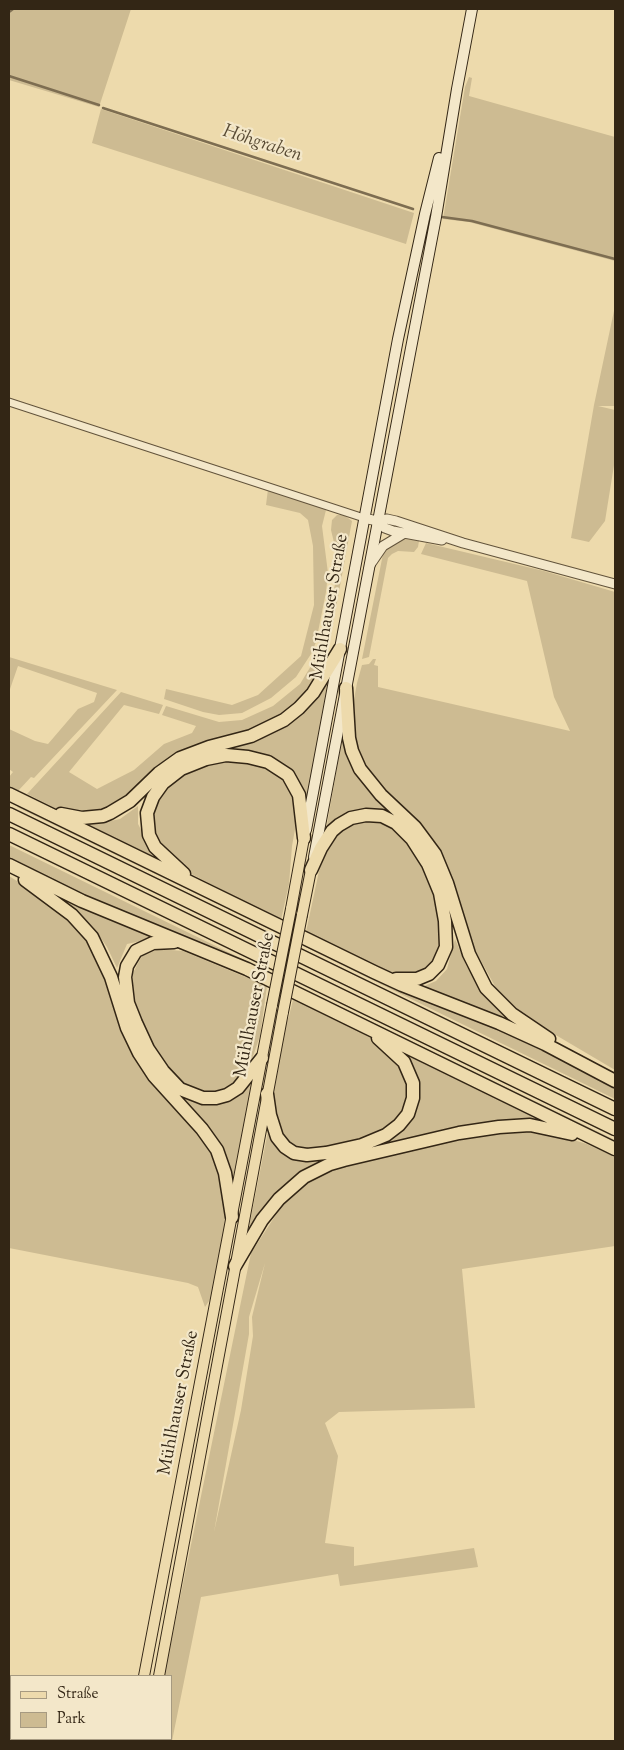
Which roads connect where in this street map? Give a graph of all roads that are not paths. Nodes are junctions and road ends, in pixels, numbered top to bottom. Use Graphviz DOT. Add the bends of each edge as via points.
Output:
graph roads {
  1 [pos="472,9"];
  2 [pos="457,89"];
  3 [pos="9,402"];
  4 [pos="364,518"];
  5 [pos="377,521"];
  6 [pos="403,534"];
  7 [pos="463,543"];
  8 [pos="369,567"];
  9 [pos="615,584"];
  10 [pos="340,649"];
  11 [pos="346,688"];
  12 [pos="9,794"];
  13 [pos="34,806"];
  14 [pos="9,814"];
  15 [pos="9,834"];
  16 [pos="304,838"];
  17 [pos="9,867"];
  18 [pos="311,870"];
  19 [pos="206,891"];
  20 [pos="188,944"];
  21 [pos="374,972"];
  22 [pos="349,1018"];
  23 [pos="262,1058"];
  24 [pos="584,1064"];
  25 [pos="615,1081"];
  26 [pos="267,1094"];
  27 [pos="615,1109"];
  28 [pos="615,1129"];
  29 [pos="599,1141"];
  30 [pos="615,1149"];
  31 [pos="232,1218"];
  32 [pos="235,1266"];
  33 [pos="144,1675"];
  34 [pos="159,1675"];
  1 -- 2 [label="main road"];
  2 -- 4 [label="main road, Mühlhauser Straße" via="425,214"];
  2 -- 5 [label="main road, Mühlhauser Straße" via="436,218"];
  3 -- 4 [label="street"];
  4 -- 5 [label="street"];
  4 -- 10 [label="main road, Mühlhauser Straße"];
  5 -- 6 [label="street" via="385,528"];
  5 -- 7 [label="street" via="396,521"];
  5 -- 8 [label="main road, Mühlhauser Straße"];
  6 -- 7 [label="street"];
  6 -- 8 [label="street" via="383,546"];
  7 -- 9 [label="street"];
  8 -- 11 [label="main road, Mühlhauser Straße"];
  10 -- 13 [label="highway" via="313,692 284,720 256,734 180,758 116,810 103,816 82,818"];
  10 -- 16 [label="main road, Mühlhauser Straße"];
  11 -- 18 [label="main road, Mühlhauser Straße"];
  11 -- 24 [label="highway" via="349,738 356,763 370,783 415,827 434,854 447,883 469,954 486,988 512,1014"];
  12 -- 13 [label="highway"];
  13 -- 19 [label="highway"];
  14 -- 27 [label="highway"];
  15 -- 28 [label="highway"];
  16 -- 19 [label="highway" via="299,795 288,775 276,766 248,757 226,756 206,759 181,770 163,783 153,798 147,813 148,830 160,853"];
  16 -- 23 [label="main road, Mühlhauser Straße, bridge"];
  17 -- 20 [label="highway"];
  17 -- 31 [label="highway" via="66,910 92,937 111,977 127,1028 139,1053 154,1076 217,1150 225,1174"];
  18 -- 21 [label="highway" via="332,831 344,821 366,815 382,816 396,823 423,854 442,902 446,936 444,954 435,969 416,979 393,978"];
  18 -- 26 [label="main road, Mühlhauser Straße, bridge"];
  19 -- 21 [label="highway"];
  20 -- 22 [label="highway"];
  20 -- 23 [label="highway" via="166,942 147,945 136,951 126,966 128,1003 148,1049 172,1082 180,1089 203,1098 227,1095 238,1088"];
  21 -- 24 [label="highway" via="499,1023"];
  22 -- 26 [label="highway" via="385,1044 408,1069 413,1083 413,1098 408,1114 399,1125 362,1145 319,1154 301,1154 289,1150 276,1137"];
  22 -- 29 [label="highway"];
  23 -- 31 [label="main road, Mühlhauser Straße"];
  24 -- 25 [label="highway"];
  26 -- 32 [label="main road, Mühlhauser Straße"];
  29 -- 30 [label="highway"];
  29 -- 32 [label="highway" via="530,1125 499,1127 459,1133 330,1164 304,1177 279,1199 262,1220"];
  31 -- 33 [label="main road, Mühlhauser Straße"];
  32 -- 34 [label="main road, Mühlhauser Straße"];
}
